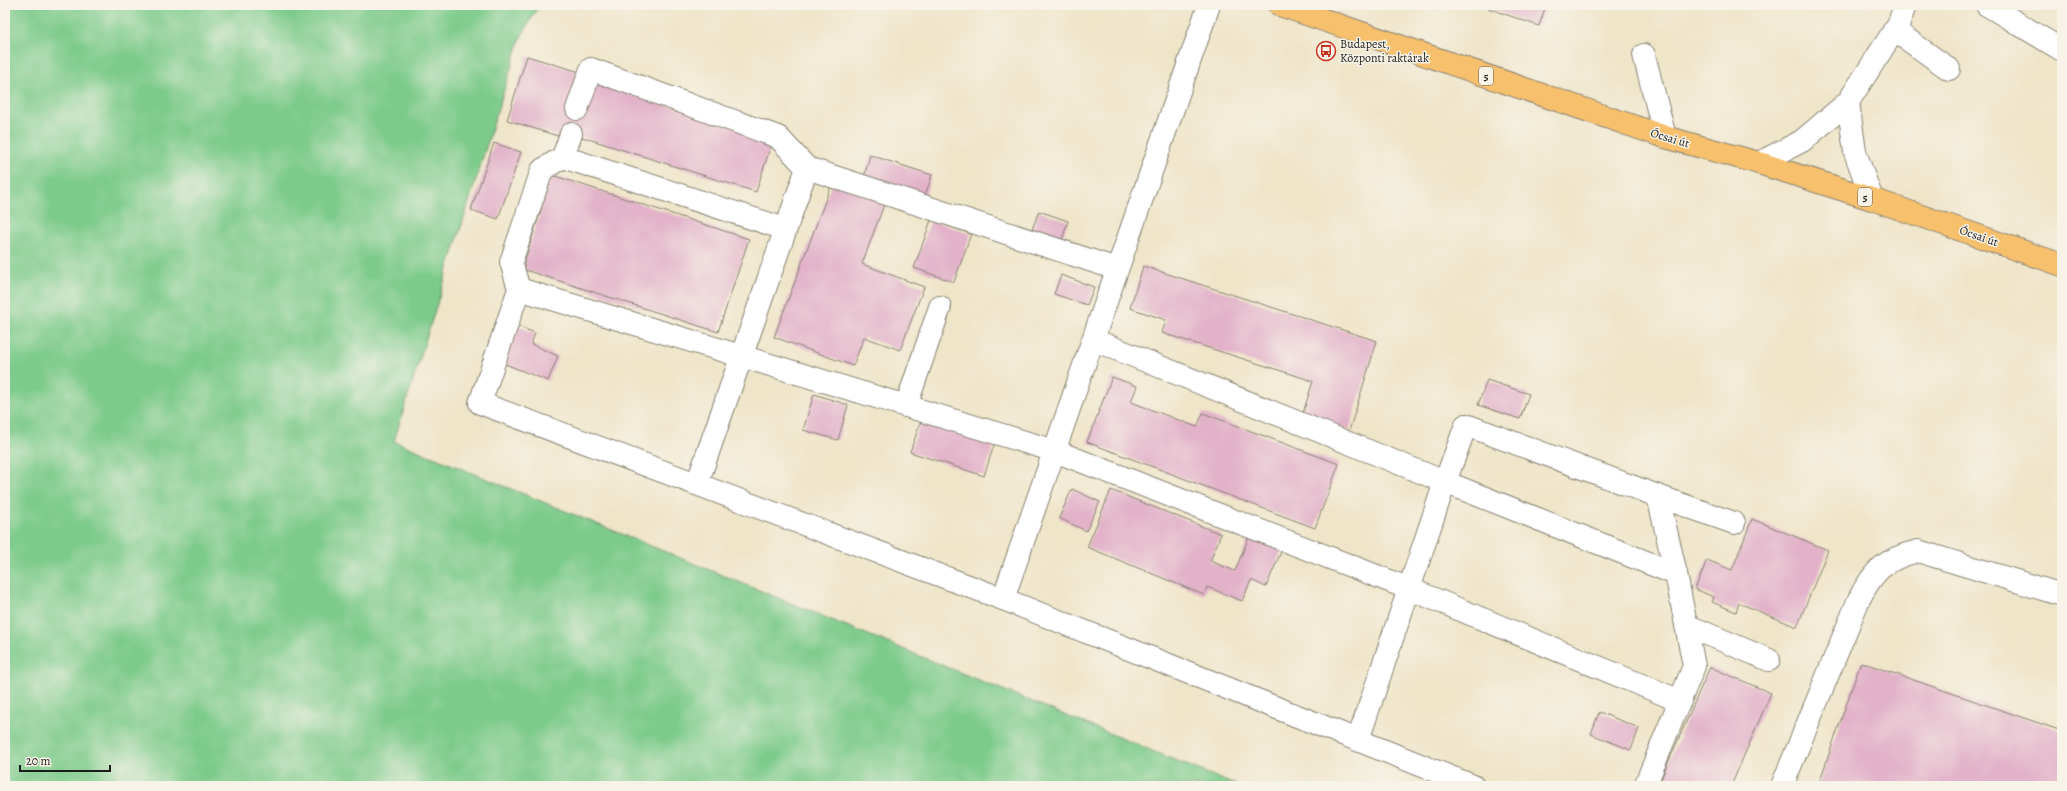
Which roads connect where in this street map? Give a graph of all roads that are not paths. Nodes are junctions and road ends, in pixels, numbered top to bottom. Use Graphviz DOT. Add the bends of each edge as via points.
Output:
graph roads {
  1 [pos="1209,5"];
  2 [pos="1280,5"];
  3 [pos="1905,5"];
  4 [pos="1987,5"];
  5 [pos="1308,10"];
  6 [pos="1894,30"];
  7 [pos="2062,50"];
  8 [pos="1644,55"];
  9 [pos="1949,69"];
  10 [pos="1848,102"];
  11 [pos="577,109"];
  12 [pos="571,134"];
  13 [pos="1665,137"];
  14 [pos="563,156"];
  15 [pos="1759,163"];
  16 [pos="807,168"];
  17 [pos="1872,199"];
  18 [pos="786,230"];
  19 [pos="2062,265"];
  20 [pos="1118,269"];
  21 [pos="519,289"];
  22 [pos="940,306"];
  23 [pos="1094,340"];
  24 [pos="742,357"];
  25 [pos="906,406"];
  26 [pos="1055,452"];
  27 [pos="1445,482"];
  28 [pos="697,484"];
  29 [pos="1658,496"];
  30 [pos="1734,523"];
  31 [pos="1676,574"];
  32 [pos="1410,589"];
  33 [pos="2062,595"];
  34 [pos="1003,599"];
  35 [pos="1686,625"];
  36 [pos="1769,660"];
  37 [pos="1680,701"];
  38 [pos="1358,740"];
  39 [pos="1473,786"];
  40 [pos="1645,786"];
  41 [pos="1782,786"];
  1 -- 20 [label="lane"];
  2 -- 5 [label="main road, Ócsai út / 5"];
  3 -- 6 [label="lane" via="1900,22"];
  4 -- 7 [label="lane"];
  5 -- 13 [label="main road, Ócsai út / 5"];
  6 -- 9 [label="lane"];
  6 -- 10 [label="lane"];
  8 -- 13 [label="lane"];
  10 -- 15 [label="lane" via="1802,141"];
  10 -- 17 [label="lane" via="1855,152"];
  11 -- 16 [label="lane" via="591,69 778,137"];
  12 -- 14 [label="lane"];
  13 -- 15 [label="main road, Ócsai út / 5"];
  14 -- 18 [label="lane"];
  14 -- 21 [label="lane" via="542,170 510,262"];
  15 -- 17 [label="main road, Ócsai út / 5"];
  16 -- 18 [label="lane"];
  16 -- 20 [label="lane"];
  17 -- 19 [label="main road, Ócsai út / 5"];
  18 -- 24 [label="lane"];
  20 -- 23 [label="lane"];
  21 -- 24 [label="lane"];
  21 -- 28 [label="lane" via="480,403"];
  22 -- 25 [label="lane"];
  23 -- 26 [label="lane"];
  23 -- 27 [label="lane"];
  24 -- 25 [label="lane"];
  24 -- 28 [label="lane"];
  25 -- 26 [label="lane"];
  26 -- 32 [label="lane"];
  26 -- 34 [label="lane"];
  27 -- 29 [label="lane" via="1466,425"];
  27 -- 31 [label="lane"];
  27 -- 32 [label="lane"];
  28 -- 34 [label="lane"];
  29 -- 30 [label="lane"];
  29 -- 31 [label="lane"];
  31 -- 35 [label="lane"];
  32 -- 37 [label="lane"];
  32 -- 38 [label="lane"];
  33 -- 41 [label="lane" via="1918,551 1899,556 1882,565 1869,579 1859,599"];
  34 -- 38 [label="lane"];
  35 -- 36 [label="lane"];
  35 -- 37 [label="lane" via="1694,666"];
  37 -- 40 [label="lane"];
  38 -- 39 [label="lane"];
}
